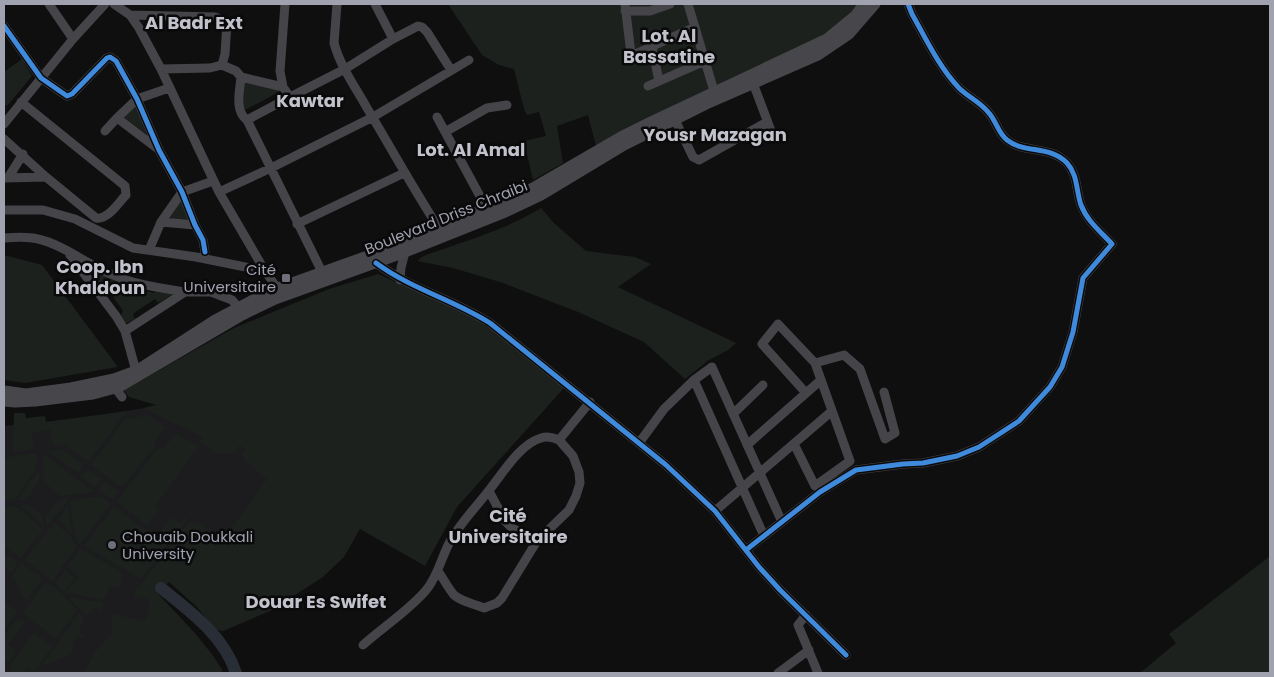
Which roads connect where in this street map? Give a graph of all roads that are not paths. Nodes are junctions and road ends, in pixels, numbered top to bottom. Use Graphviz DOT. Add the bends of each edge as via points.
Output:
graph roads {
  1 [pos="49,4"];
  2 [pos="104,4"];
  3 [pos="114,4"];
  4 [pos="284,4"];
  5 [pos="337,4"];
  6 [pos="375,4"];
  7 [pos="670,4"];
  8 [pos="688,4"];
  9 [pos="864,4"];
  10 [pos="875,4"];
  11 [pos="908,4"];
  12 [pos="625,7"];
  13 [pos="130,15"];
  14 [pos="4,26"];
  15 [pos="695,27"];
  16 [pos="74,38"];
  17 [pos="393,40"];
  18 [pos="652,47"];
  19 [pos="469,60"];
  20 [pos="705,61"];
  21 [pos="222,65"];
  22 [pos="161,68"];
  23 [pos="345,69"];
  24 [pos="451,70"];
  25 [pos="242,77"];
  26 [pos="41,78"];
  27 [pos="659,81"];
  28 [pos="754,83"];
  29 [pos="648,86"];
  30 [pos="283,87"];
  31 [pos="169,88"];
  32 [pos="714,92"];
  33 [pos="290,96"];
  34 [pos="137,99"];
  35 [pos="21,102"];
  36 [pos="508,105"];
  37 [pos="437,116"];
  38 [pos="373,117"];
  39 [pos="117,118"];
  40 [pos="247,120"];
  41 [pos="675,120"];
  42 [pos="5,121"];
  43 [pos="767,122"];
  44 [pos="106,131"];
  45 [pos="446,132"];
  46 [pos="773,136"];
  47 [pos="4,139"];
  48 [pos="622,141"];
  49 [pos="159,150"];
  50 [pos="605,151"];
  51 [pos="22,154"];
  52 [pos="271,168"];
  53 [pos="404,173"];
  54 [pos="46,177"];
  55 [pos="6,178"];
  56 [pos="213,181"];
  57 [pos="182,192"];
  58 [pos="219,192"];
  59 [pos="487,209"];
  60 [pos="4,210"];
  61 [pos="161,222"];
  62 [pos="297,224"];
  63 [pos="195,225"];
  64 [pos="438,227"];
  65 [pos="4,238"];
  66 [pos="149,250"];
  67 [pos="68,252"];
  68 [pos="205,252"];
  69 [pos="405,252"];
  70 [pos="376,263"];
  71 [pos="95,266"];
  72 [pos="265,271"];
  73 [pos="322,272"];
  74 [pos="86,276"];
  75 [pos="400,280"];
  76 [pos="275,291"];
  77 [pos="185,292"];
  78 [pos="238,307"];
  79 [pos="125,331"];
  80 [pos="815,363"];
  81 [pos="136,370"];
  82 [pos="694,380"];
  83 [pos="821,380"];
  84 [pos="763,385"];
  85 [pos="4,391"];
  86 [pos="884,392"];
  87 [pos="806,393"];
  88 [pos="4,401"];
  89 [pos="590,402"];
  90 [pos="832,411"];
  91 [pos="732,414"];
  92 [pos="559,440"];
  93 [pos="639,443"];
  94 [pos="794,444"];
  95 [pos="747,445"];
  96 [pos="760,473"];
  97 [pos="742,488"];
  98 [pos="489,491"];
  99 [pos="716,511"];
  100 [pos="782,522"];
  101 [pos="764,536"];
  102 [pos="537,540"];
  103 [pos="746,550"];
  104 [pos="438,571"];
  105 [pos="806,615"];
  106 [pos="363,644"];
  107 [pos="809,650"];
  108 [pos="846,655"];
  109 [pos="778,673"];
  110 [pos="818,673"];
  1 -- 16 [label="street"];
  2 -- 16 [label="street"];
  3 -- 13 [label="street"];
  4 -- 30 [label="street" via="280,71"];
  5 -- 23 [label="street" via="334,43"];
  6 -- 17 [label="street"];
  7 -- 12 [label="street" via="650,12"];
  8 -- 15 [label="street"];
  9 -- 32 [label="main road, Boulevard Driss Chraibi" via="855,16 827,39"];
  10 -- 28 [label="main road, Boulevard Driss Chraibi" via="834,46"];
  11 -- 100 [label="street" via="947,74 990,113 1002,134 1021,147 1054,153 1066,162 1074,172 1086,216 1112,244 1083,278 1073,332 1062,367 1050,387 1019,421 979,447 956,456 923,464 856,470 820,492"];
  12 -- 18 [label="street" via="630,54"];
  13 -- 21 [label="street" via="215,16 226,20"];
  13 -- 22 [label="street"];
  14 -- 26 [label="street"];
  15 -- 18 [label="street"];
  15 -- 20 [label="street"];
  16 -- 26 [label="street"];
  17 -- 23 [label="street"];
  17 -- 24 [label="street" via="422,27"];
  18 -- 27 [label="street"];
  19 -- 24 [label="street"];
  20 -- 27 [label="street"];
  20 -- 32 [label="street"];
  21 -- 22 [label="street"];
  21 -- 25 [label="street"];
  22 -- 31 [label="street"];
  23 -- 33 [label="street"];
  23 -- 38 [label="street"];
  24 -- 38 [label="street"];
  25 -- 30 [label="street"];
  25 -- 40 [label="street" via="240,108"];
  26 -- 34 [label="street" via="69,96 110,57 116,61"];
  26 -- 35 [label="street"];
  27 -- 29 [label="street"];
  28 -- 41 [label="main road, Boulevard Driss Chraibi"];
  28 -- 43 [label="street"];
  30 -- 33 [label="street"];
  31 -- 34 [label="street"];
  31 -- 56 [label="street"];
  32 -- 48 [label="main road, Boulevard Driss Chraibi"];
  33 -- 40 [label="street"];
  34 -- 39 [label="street"];
  34 -- 49 [label="street"];
  35 -- 42 [label="street"];
  35 -- 54 [label="street" via="124,186 126,195 100,219"];
  36 -- 45 [label="street" via="487,108"];
  37 -- 45 [label="street"];
  38 -- 52 [label="street"];
  38 -- 53 [label="street"];
  39 -- 44 [label="street"];
  39 -- 49 [label="street"];
  40 -- 52 [label="street"];
  41 -- 43 [label="street" via="693,157 699,160"];
  41 -- 48 [label="main road, Boulevard Driss Chraibi"];
  43 -- 46 [label="street"];
  45 -- 59 [label="street"];
  47 -- 51 [label="street"];
  48 -- 50 [label="main road, Boulevard Driss Chraibi"];
  49 -- 57 [label="street"];
  50 -- 59 [label="main road, Boulevard Driss Chraibi"];
  50 -- 69 [label="main road, Boulevard Driss Chraibi" via="541,195"];
  51 -- 54 [label="street"];
  51 -- 55 [label="street"];
  52 -- 58 [label="street"];
  52 -- 62 [label="street"];
  53 -- 62 [label="street"];
  53 -- 64 [label="street"];
  54 -- 55 [label="street"];
  56 -- 57 [label="street"];
  56 -- 58 [label="street"];
  57 -- 61 [label="street"];
  57 -- 63 [label="street"];
  58 -- 72 [label="street"];
  59 -- 64 [label="main road, Boulevard Driss Chraibi"];
  60 -- 66 [label="street" via="32,209 55,213 75,219 133,248"];
  61 -- 63 [label="street"];
  61 -- 66 [label="street"];
  62 -- 73 [label="street"];
  63 -- 68 [label="street"];
  64 -- 73 [label="main road, Boulevard Driss Chraibi"];
  65 -- 67 [label="street" via="29,237"];
  66 -- 72 [label="street"];
  67 -- 71 [label="street"];
  67 -- 74 [label="street"];
  69 -- 70 [label="main road, Boulevard Driss Chraibi"];
  69 -- 75 [label="street"];
  70 -- 75 [label="street"];
  70 -- 76 [label="main road, Boulevard Driss Chraibi"];
  71 -- 74 [label="street"];
  71 -- 77 [label="street" via="139,284"];
  72 -- 76 [label="street"];
  73 -- 76 [label="main road, Boulevard Driss Chraibi"];
  74 -- 79 [label="street"];
  75 -- 89 [label="street" via="470,310"];
  76 -- 78 [label="main road, Boulevard Driss Chraibi"];
  76 -- 88 [label="main road, Boulevard Driss Chraibi" via="242,315 129,382 119,392 35,402"];
  77 -- 78 [label="street" via="212,292 232,300"];
  77 -- 79 [label="street"];
  78 -- 81 [label="main road, Boulevard Driss Chraibi"];
  79 -- 81 [label="street"];
  80 -- 83 [label="street"];
  80 -- 86 [label="street" via="844,355 860,369 885,439 895,433"];
  80 -- 87 [label="street" via="778,324 762,344"];
  81 -- 85 [label="main road, Boulevard Driss Chraibi" via="114,379 71,388 26,394"];
  82 -- 91 [label="street" via="712,367"];
  82 -- 93 [label="street" via="664,409"];
  82 -- 97 [label="street"];
  83 -- 87 [label="street"];
  83 -- 90 [label="street"];
  84 -- 91 [label="street"];
  87 -- 95 [label="street"];
  89 -- 92 [label="street"];
  89 -- 93 [label="street"];
  90 -- 94 [label="street"];
  90 -- 94 [label="street" via="850,461 815,486"];
  91 -- 95 [label="street"];
  92 -- 98 [label="street" via="541,438 526,447"];
  92 -- 102 [label="street" via="576,462 580,483 569,510"];
  93 -- 99 [label="street"];
  94 -- 96 [label="street"];
  95 -- 96 [label="street"];
  96 -- 97 [label="street"];
  96 -- 100 [label="street"];
  97 -- 99 [label="street"];
  97 -- 101 [label="street"];
  98 -- 102 [label="street" via="505,521"];
  98 -- 104 [label="street" via="461,524"];
  99 -- 103 [label="street"];
  100 -- 101 [label="street"];
  101 -- 103 [label="street"];
  102 -- 104 [label="street" via="502,598 491,606 484,608 456,596"];
  103 -- 105 [label="street"];
  104 -- 106 [label="street" via="420,598"];
  105 -- 107 [label="street" via="798,625"];
  105 -- 108 [label="street"];
  107 -- 109 [label="street"];
  107 -- 110 [label="street"];
}
